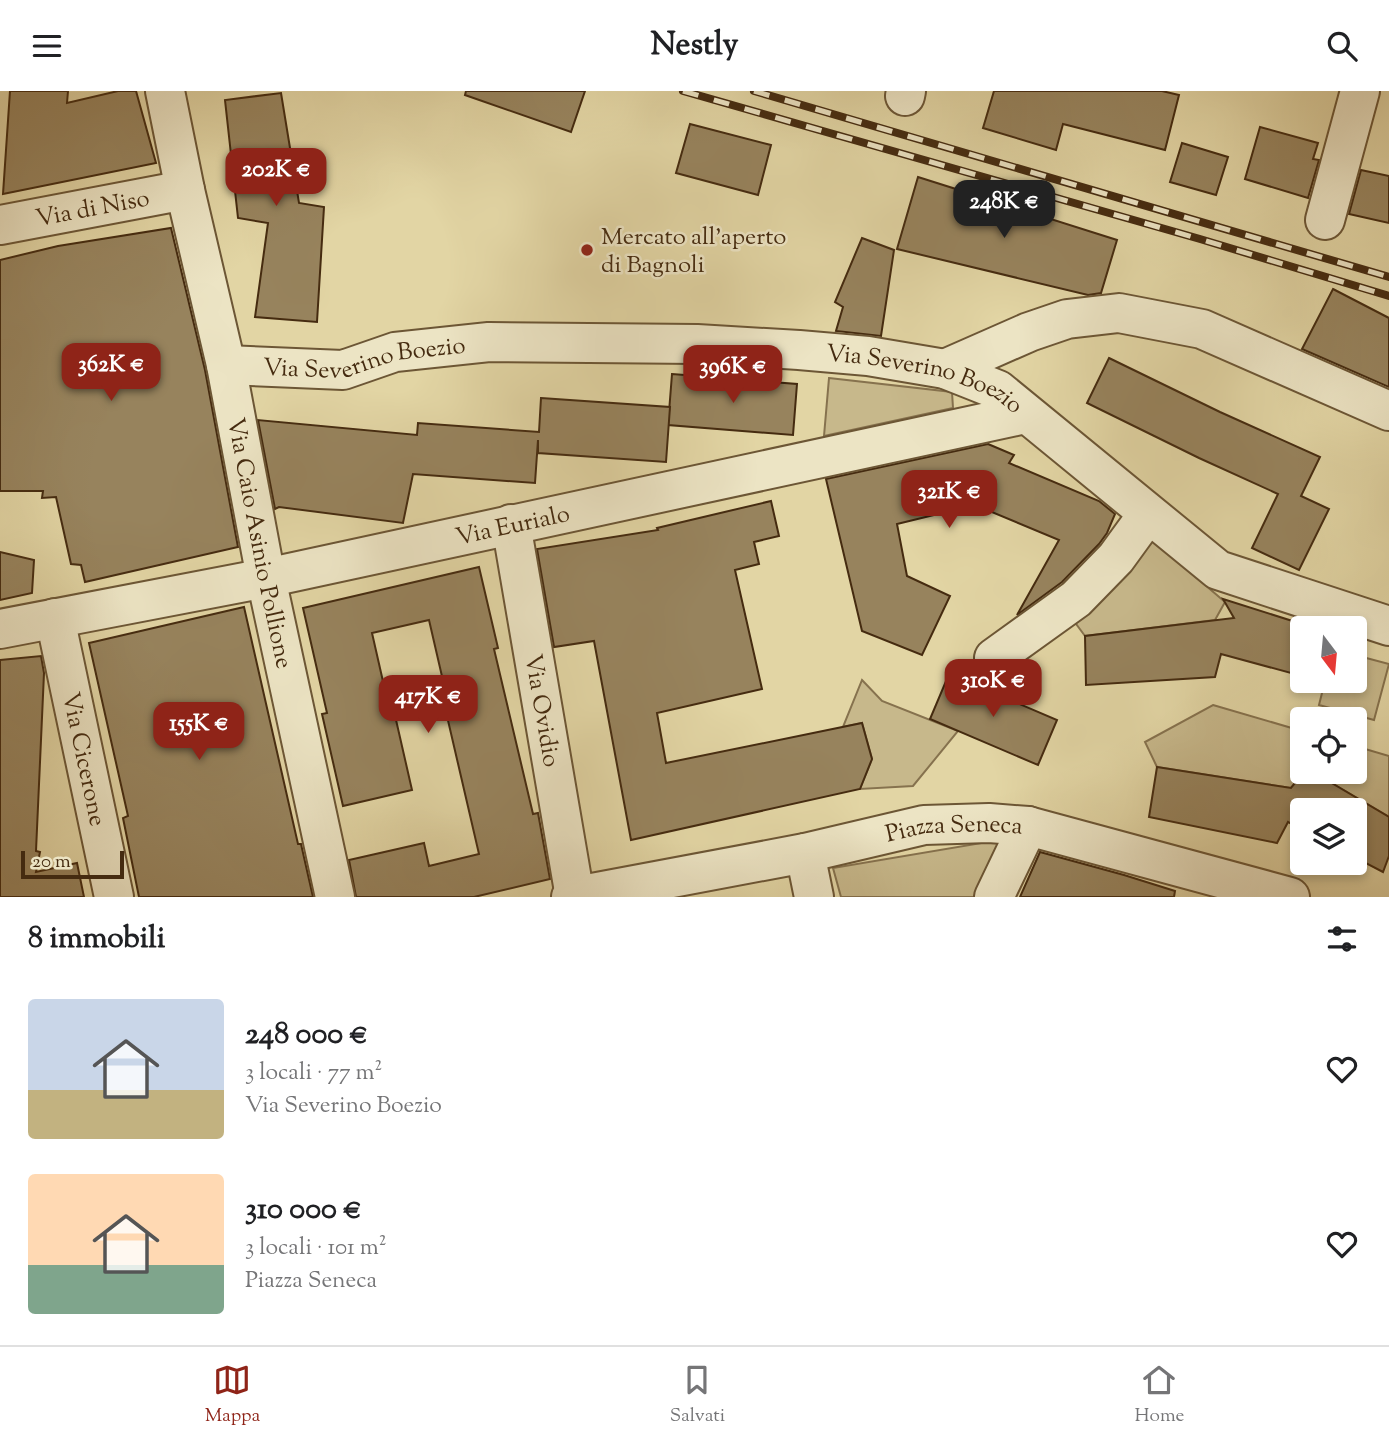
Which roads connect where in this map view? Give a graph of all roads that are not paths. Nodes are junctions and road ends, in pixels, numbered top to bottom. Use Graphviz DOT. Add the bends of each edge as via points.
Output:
graph roads {
  1 [pos="165,91"];
  2 [pos="1360,91"];
  3 [pos="185,190"];
  4 [pos="1325,220"];
  5 [pos="0,225"];
  6 [pos="226,365"];
  7 [pos="945,369"];
  8 [pos="1012,402"];
  9 [pos="1389,411"];
  10 [pos="1148,514"];
  11 [pos="511,524"];
  12 [pos="266,578"];
  13 [pos="55,618"];
  14 [pos="1389,626"];
  15 [pos="0,629"];
  16 [pos="994,658"];
  17 [pos="1028,827"];
  18 [pos="805,853"];
  19 [pos="114,897"];
  20 [pos="335,897"];
  21 [pos="573,897"];
  22 [pos="814,897"];
  23 [pos="995,897"];
  24 [pos="1290,897"];
  1 -- 3 [label="street, Via Caio Asinio Pollione"];
  2 -- 4 [label="street"];
  3 -- 5 [label="street, Via di Niso"];
  3 -- 6 [label="street, Via Caio Asinio Pollione"];
  6 -- 7 [label="street, Via Severino Boezio" via="344,370 394,352 489,342 799,350"];
  6 -- 12 [label="street, Via Caio Asinio Pollione"];
  7 -- 8 [label="street, Via Severino Boezio"];
  7 -- 9 [label="street" via="1067,319 1119,313 1202,329"];
  8 -- 10 [label="street, Via Severino Boezio"];
  8 -- 11 [label="street, Via Eurialo"];
  10 -- 14 [label="street, Via Severino Boezio" via="1218,570"];
  10 -- 16 [label="street" via="1076,599"];
  11 -- 12 [label="street, Via Eurialo"];
  11 -- 21 [label="street, Via Ovidio"];
  12 -- 13 [label="street, Via Eurialo"];
  12 -- 20 [label="street, Via Caio Asinio Pollione"];
  13 -- 15 [label="street, Via Eurialo"];
  13 -- 19 [label="street, Via Cicerone"];
  17 -- 18 [label="street, Piazza Seneca" via="924,825"];
  17 -- 23 [label="street, Piazza Seneca"];
  17 -- 24 [label="street"];
  18 -- 21 [label="street, Piazza Seneca"];
  18 -- 22 [label="street"];
}
